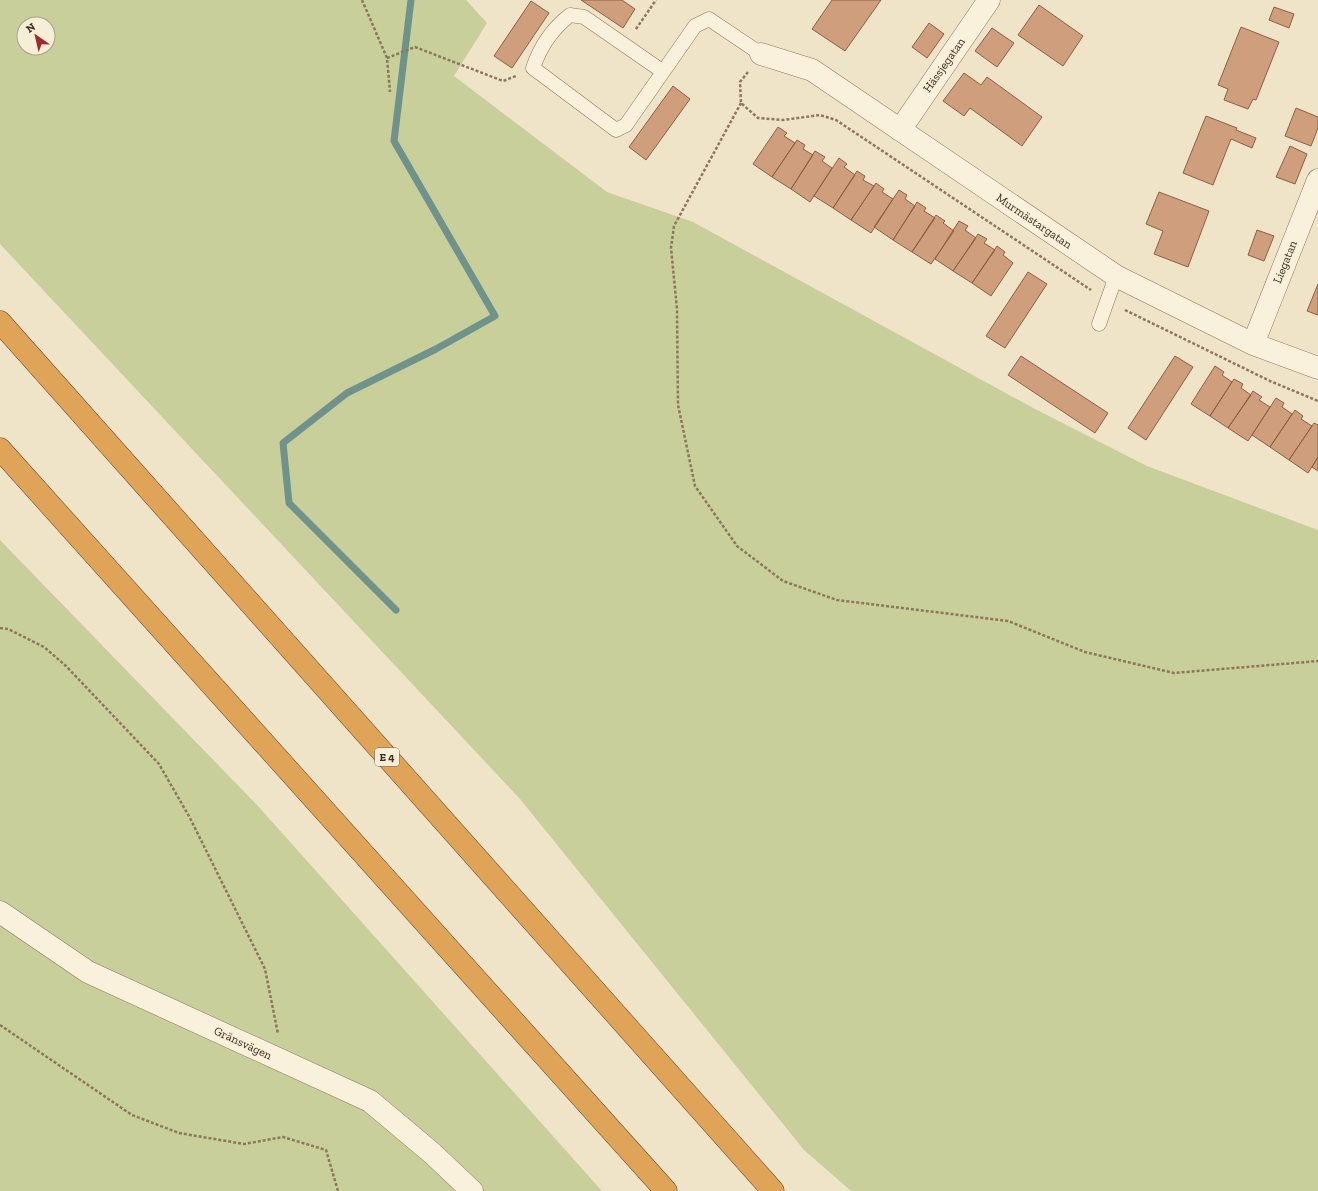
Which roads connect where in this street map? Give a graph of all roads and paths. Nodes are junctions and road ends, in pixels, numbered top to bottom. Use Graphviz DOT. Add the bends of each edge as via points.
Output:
graph roads {
  1 [pos="362,0"];
  2 [pos="656,0"];
  3 [pos="989,0"];
  4 [pos="624,45"];
  5 [pos="761,54"];
  6 [pos="387,58"];
  7 [pos="533,68"];
  8 [pos="662,72"];
  9 [pos="390,92"];
  10 [pos="741,103"];
  11 [pos="900,130"];
  12 [pos="1318,180"];
  13 [pos="1116,276"];
  14 [pos="1108,302"];
  15 [pos="0,322"];
  16 [pos="1099,324"];
  17 [pos="1253,344"];
  18 [pos="1318,368"];
  19 [pos="1318,401"];
  20 [pos="0,449"];
  21 [pos="0,628"];
  22 [pos="1318,661"];
  23 [pos="0,912"];
  24 [pos="0,1025"];
  25 [pos="279,1035"];
  26 [pos="338,1191"];
  27 [pos="472,1191"];
  28 [pos="666,1191"];
  29 [pos="773,1191"];
  1 -- 6 [label="path"];
  2 -- 4 [label="path"];
  3 -- 11 [label="street, Hässjegatan"];
  4 -- 7 [label="lane" via="584,17 570,15 558,25 538,53"];
  4 -- 8 [label="lane"];
  5 -- 8 [label="lane" via="709,19 695,26"];
  5 -- 10 [label="path" via="740,82"];
  5 -- 11 [label="street, Murmästargatan" via="812,70"];
  6 -- 7 [label="path" via="415,47 503,81"];
  6 -- 9 [label="path"];
  7 -- 8 [label="lane" via="616,130 626,125"];
  10 -- 14 [label="path" via="758,118 783,120 820,115 836,120"];
  10 -- 22 [label="path" via="674,226 671,248 677,309 678,404 695,486 737,546 783,581 837,600 1008,621 1085,652 1174,673"];
  11 -- 13 [label="street, Murmästargatan"];
  12 -- 17 [label="street, Liegatan"];
  13 -- 14 [label="lane"];
  13 -- 17 [label="street, Murmästargatan"];
  14 -- 16 [label="lane"];
  14 -- 19 [label="path" via="1270,381"];
  15 -- 29 [label="highway, E 4"];
  17 -- 18 [label="street, Murmästargatan"];
  20 -- 28 [label="highway"];
  21 -- 25 [label="path" via="8,629 44,647 66,666 158,764 190,818 265,969"];
  23 -- 27 [label="street, Gränsvägen" via="88,972 370,1101"];
  24 -- 26 [label="path" via="132,1115 179,1133 244,1144 283,1137 326,1150"];
}
